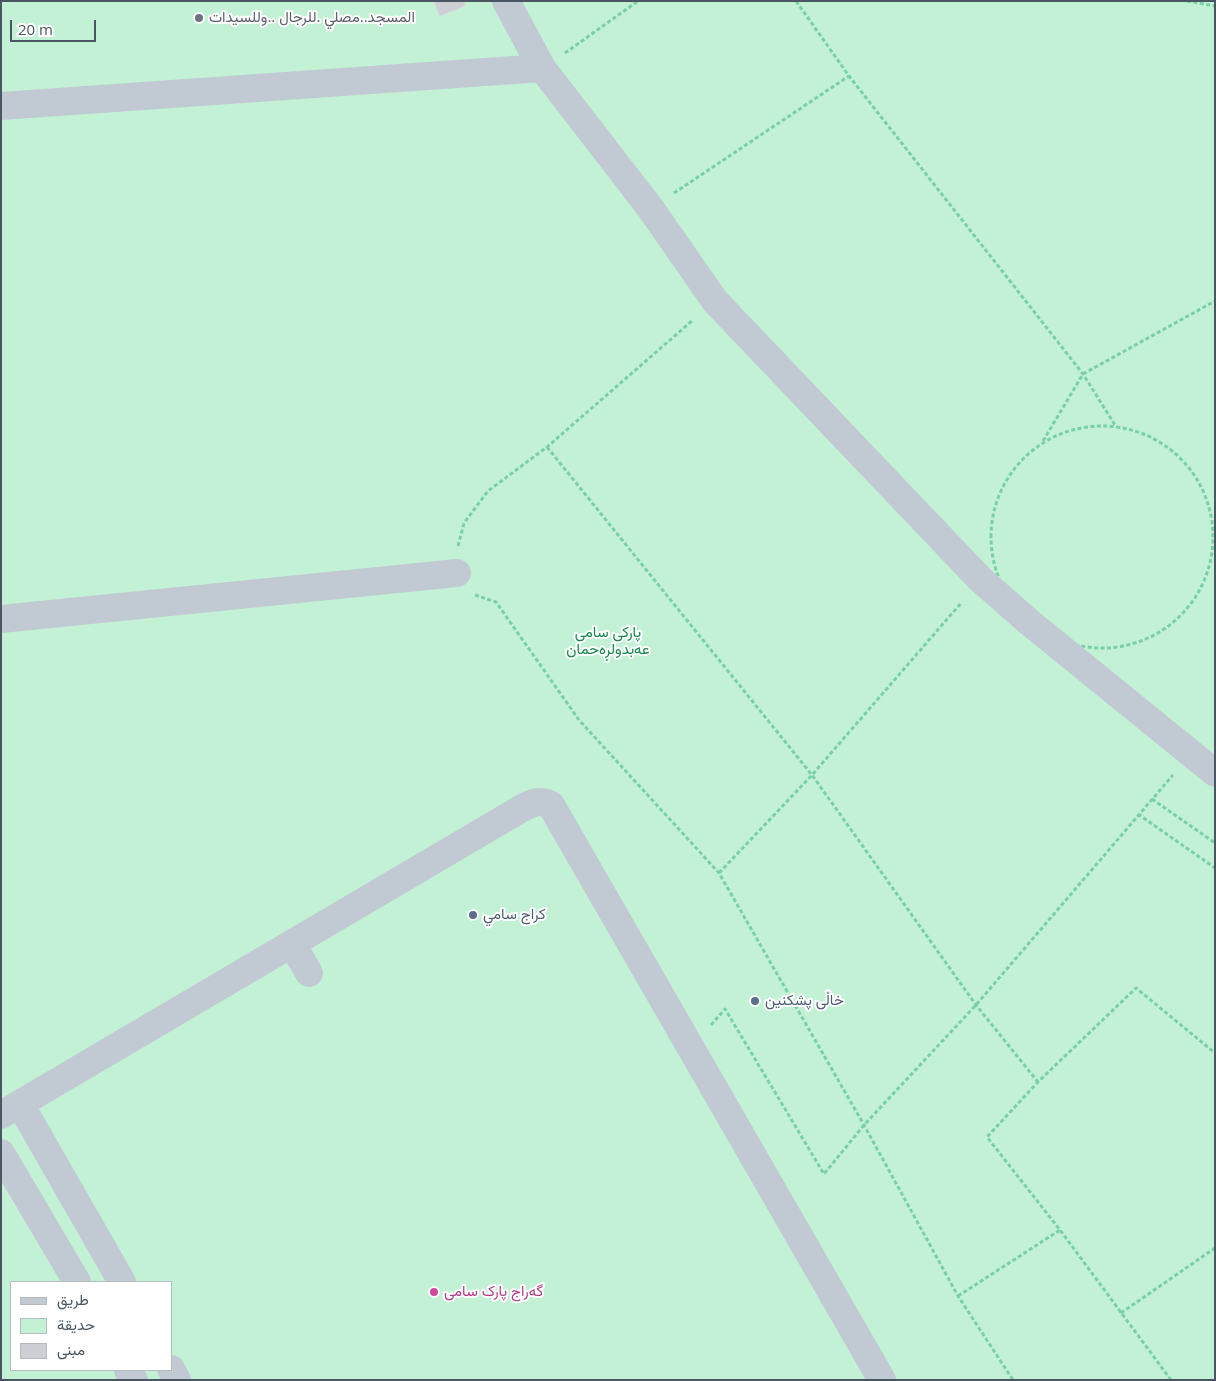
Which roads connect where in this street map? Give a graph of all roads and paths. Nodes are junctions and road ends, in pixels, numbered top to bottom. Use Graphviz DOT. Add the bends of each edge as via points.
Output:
graph roads {
  1 [pos="506,1"];
  2 [pos="638,1"];
  3 [pos="796,1"];
  4 [pos="1187,1"];
  5 [pos="1215,6"];
  6 [pos="542,68"];
  7 [pos="850,76"];
  8 [pos="1,106"];
  9 [pos="651,209"];
  10 [pos="715,301"];
  11 [pos="1215,301"];
  12 [pos="1083,374"];
  13 [pos="1115,425"];
  14 [pos="1042,442"];
  15 [pos="547,447"];
  16 [pos="991,541"];
  17 [pos="457,574"];
  18 [pos="981,580"];
  19 [pos="1,619"];
  20 [pos="1030,622"];
  21 [pos="1190,755"];
  22 [pos="1215,773"];
  23 [pos="812,775"];
  24 [pos="1152,799"];
  25 [pos="1138,814"];
  26 [pos="1215,843"];
  27 [pos="1215,868"];
  28 [pos="719,873"];
  29 [pos="292,944"];
  30 [pos="309,973"];
  31 [pos="976,1004"];
  32 [pos="691,1048"];
  33 [pos="1215,1053"];
  34 [pos="1038,1082"];
  35 [pos="11,1109"];
  36 [pos="864,1125"];
  37 [pos="36,1130"];
  38 [pos="1,1152"];
  39 [pos="1060,1230"];
  40 [pos="1215,1248"];
  41 [pos="76,1281"];
  42 [pos="121,1281"];
  43 [pos="958,1296"];
  44 [pos="1121,1312"];
  45 [pos="882,1380"];
  46 [pos="1013,1380"];
  47 [pos="1171,1380"];
  1 -- 6 [label="street"];
  2 -- 6 [label="path"];
  3 -- 7 [label="path"];
  4 -- 5 [label="path"];
  6 -- 8 [label="street"];
  6 -- 9 [label="street"];
  7 -- 9 [label="path"];
  7 -- 12 [label="path"];
  9 -- 10 [label="street"];
  10 -- 15 [label="path"];
  10 -- 18 [label="street"];
  11 -- 12 [label="path"];
  12 -- 13 [label="path"];
  12 -- 14 [label="path"];
  13 -- 14 [label="path" via="1077,427"];
  13 -- 20 [label="path" via="1151,436 1182,458 1204,489 1214,526 1211,564 1196,599 1170,626 1136,644 1099,649 1062,641"];
  14 -- 16 [label="path" via="1014,468 1000,494"];
  15 -- 17 [label="path" via="488,491 464,524 456,556"];
  15 -- 23 [label="path"];
  16 -- 18 [label="path"];
  16 -- 20 [label="path" via="996,571 1009,599"];
  17 -- 19 [label="street"];
  17 -- 28 [label="path" via="473,594 496,602 579,720"];
  18 -- 20 [label="street"];
  18 -- 23 [label="path"];
  20 -- 21 [label="street"];
  21 -- 22 [label="street"];
  21 -- 24 [label="path"];
  23 -- 28 [label="path"];
  23 -- 31 [label="path"];
  24 -- 25 [label="path"];
  24 -- 26 [label="path"];
  25 -- 27 [label="path"];
  25 -- 31 [label="path"];
  28 -- 36 [label="path"];
  29 -- 30 [label="street"];
  29 -- 32 [label="street" via="534,802 542,801 550,805"];
  29 -- 35 [label="street"];
  31 -- 34 [label="path"];
  31 -- 36 [label="path"];
  32 -- 36 [label="path" via="725,1009 824,1174"];
  32 -- 45 [label="street"];
  33 -- 34 [label="path" via="1136,988"];
  34 -- 39 [label="path" via="987,1137"];
  35 -- 37 [label="street"];
  36 -- 43 [label="path"];
  37 -- 38 [label="street"];
  37 -- 42 [label="street"];
  38 -- 41 [label="street"];
  39 -- 43 [label="path"];
  39 -- 44 [label="path"];
  40 -- 44 [label="path"];
  43 -- 46 [label="path"];
  44 -- 47 [label="path"];
}
